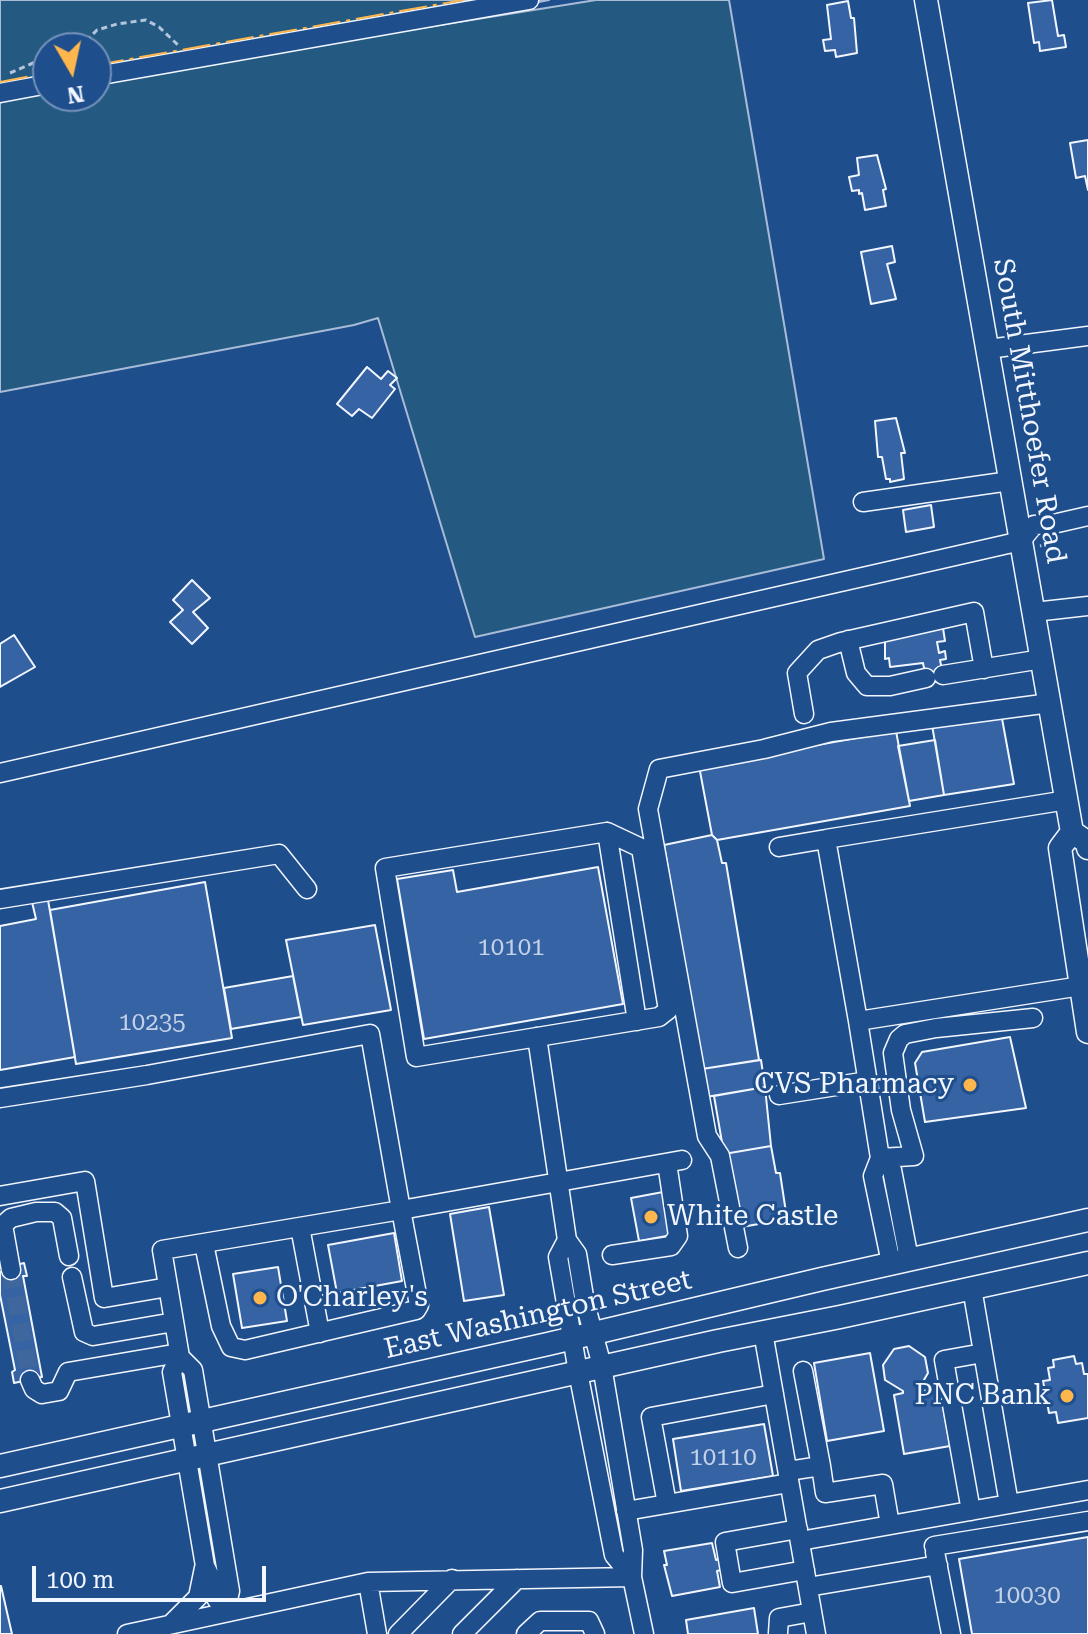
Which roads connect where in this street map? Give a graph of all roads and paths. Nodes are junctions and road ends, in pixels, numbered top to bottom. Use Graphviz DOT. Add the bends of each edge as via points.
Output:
graph roads {
  1 [pos="529,0"];
  2 [pos="926,0"];
  3 [pos="95,32"];
  4 [pos="204,57"];
  5 [pos="32,63"];
  6 [pos="112,73"];
  7 [pos="0,77"];
  8 [pos="32,87"];
  9 [pos="0,93"];
  10 [pos="1088,336"];
  11 [pos="988,349"];
  12 [pos="1010,481"];
  13 [pos="863,502"];
  14 [pos="1088,516"];
  15 [pos="1021,541"];
  16 [pos="1088,606"];
  17 [pos="1034,612"];
  18 [pos="848,640"];
  19 [pos="1042,659"];
  20 [pos="984,669"];
  21 [pos="1050,703"];
  22 [pos="804,714"];
  23 [pos="0,773"];
  24 [pos="1067,800"];
  25 [pos="1080,830"];
  26 [pos="607,832"];
  27 [pos="826,839"];
  28 [pos="779,847"];
  29 [pos="1088,848"];
  30 [pos="307,889"];
  31 [pos="0,899"];
  32 [pos="1084,1001"];
  33 [pos="893,1014"];
  34 [pos="1033,1018"];
  35 [pos="637,1021"];
  36 [pos="858,1021"];
  37 [pos="1088,1032"];
  38 [pos="537,1037"];
  39 [pos="899,1039"];
  40 [pos="868,1081"];
  41 [pos="779,1095"];
  42 [pos="0,1098"];
  43 [pos="880,1158"];
  44 [pos="558,1182"];
  45 [pos="0,1196"];
  46 [pos="401,1210"];
  47 [pos="1088,1220"];
  48 [pos="300,1227"];
  49 [pos="204,1244"];
  50 [pos="738,1248"];
  51 [pos="612,1255"];
  52 [pos="69,1256"];
  53 [pos="900,1261"];
  54 [pos="1088,1263"];
  55 [pos="11,1270"];
  56 [pos="72,1277"];
  57 [pos="168,1287"];
  58 [pos="972,1288"];
  59 [pos="174,1322"];
  60 [pos="763,1332"];
  61 [pos="320,1333"];
  62 [pos="582,1336"];
  63 [pos="983,1353"];
  64 [pos="180,1355"];
  65 [pos="602,1366"];
  66 [pos="803,1371"];
  67 [pos="578,1372"];
  68 [pos="30,1380"];
  69 [pos="774,1394"];
  70 [pos="191,1423"];
  71 [pos="197,1457"];
  72 [pos="0,1466"];
  73 [pos="821,1466"];
  74 [pos="788,1477"];
  75 [pos="1088,1490"];
  76 [pos="0,1501"];
  77 [pos="667,1504"];
  78 [pos="1009,1504"];
  79 [pos="626,1511"];
  80 [pos="971,1511"];
  81 [pos="930,1518"];
  82 [pos="1088,1521"];
  83 [pos="890,1525"];
  84 [pos="799,1535"];
  85 [pos="934,1546"];
  86 [pos="938,1565"];
  87 [pos="205,1566"];
  88 [pos="632,1577"];
  89 [pos="452,1579"];
  90 [pos="517,1579"];
  91 [pos="806,1579"];
  92 [pos="368,1582"];
  93 [pos="225,1612"];
  94 [pos="812,1612"];
  95 [pos="171,1624"];
  96 [pos="138,1633"];
  97 [pos="778,1633"];
  98 [pos="377,1634"];
  99 [pos="398,1634"];
  100 [pos="462,1634"];
  101 [pos="526,1634"];
  102 [pos="595,1634"];
  103 [pos="644,1634"];
  104 [pos="816,1634"];
  105 [pos="951,1634"];
  1 -- 4 [label="street"];
  2 -- 11 [label="main road, South Mitthoefer Road"];
  3 -- 4 [label="path" via="146,20 176,44"];
  4 -- 6 [label="street"];
  5 -- 7 [label="path"];
  8 -- 9 [label="street"];
  10 -- 11 [label="street"];
  11 -- 12 [label="main road, South Mitthoefer Road"];
  12 -- 13 [label="street"];
  12 -- 15 [label="main road, South Mitthoefer Road"];
  14 -- 15 [label="street" via="1034,525"];
  15 -- 17 [label="main road, South Mitthoefer Road"];
  15 -- 23 [label="street"];
  16 -- 17 [label="street"];
  17 -- 19 [label="main road, South Mitthoefer Road"];
  18 -- 20 [label="street" via="856,673 867,686"];
  18 -- 20 [label="street" via="974,612"];
  18 -- 22 [label="street" via="818,650 797,673"];
  19 -- 20 [label="street"];
  19 -- 21 [label="main road, South Mitthoefer Road"];
  21 -- 24 [label="main road, South Mitthoefer Road"];
  21 -- 50 [label="street" via="831,732 659,769 648,809 707,1136 720,1156"];
  24 -- 25 [label="main road, South Mitthoefer Road"];
  24 -- 27 [label="street"];
  25 -- 29 [label="main road"];
  25 -- 32 [label="main road, South Mitthoefer Road" via="1060,848"];
  26 -- 35 [label="street"];
  26 -- 35 [label="street" via="641,848 668,1010"];
  26 -- 38 [label="street" via="385,868 416,1057"];
  27 -- 28 [label="street"];
  27 -- 36 [label="street"];
  30 -- 31 [label="street" via="279,854"];
  32 -- 33 [label="street"];
  32 -- 37 [label="main road, South Mitthoefer Road"];
  33 -- 36 [label="street"];
  33 -- 39 [label="street"];
  34 -- 39 [label="street" via="936,1028"];
  35 -- 38 [label="street"];
  36 -- 40 [label="street"];
  38 -- 44 [label="street"];
  39 -- 43 [label="street" via="893,1053 914,1156"];
  40 -- 41 [label="street"];
  40 -- 43 [label="street"];
  42 -- 46 [label="street" via="370,1034"];
  43 -- 53 [label="street" via="892,1170"];
  44 -- 46 [label="street"];
  44 -- 51 [label="street" via="674,1162 678,1236 671,1246"];
  44 -- 62 [label="street" via="567,1240 577,1254"];
  45 -- 57 [label="street" via="85,1181 104,1298"];
  46 -- 48 [label="street"];
  46 -- 61 [label="street" via="416,1310"];
  47 -- 53 [label="main road, East Washington Street"];
  48 -- 49 [label="street"];
  48 -- 61 [label="street"];
  49 -- 57 [label="street" via="162,1250"];
  49 -- 61 [label="street" via="221,1326 231,1347 245,1350"];
  52 -- 55 [label="street" via="62,1218 55,1212 11,1218 3,1225"];
  53 -- 62 [label="main road, East Washington Street"];
  54 -- 58 [label="main road"];
  56 -- 59 [label="street" via="84,1332 93,1336"];
  57 -- 59 [label="street"];
  58 -- 60 [label="main road"];
  58 -- 63 [label="street"];
  59 -- 64 [label="street"];
  60 -- 65 [label="main road"];
  60 -- 69 [label="street"];
  62 -- 65 [label="street"];
  62 -- 67 [label="street"];
  62 -- 70 [label="main road, East Washington Street"];
  63 -- 78 [label="street"];
  63 -- 80 [label="street" via="944,1360"];
  64 -- 68 [label="street" via="68,1372 59,1391 42,1394"];
  64 -- 70 [label="street" via="172,1372"];
  65 -- 67 [label="main road"];
  65 -- 79 [label="street"];
  66 -- 73 [label="street"];
  67 -- 71 [label="main road"];
  67 -- 88 [label="street" via="614,1555"];
  69 -- 74 [label="street"];
  69 -- 77 [label="street" via="651,1417"];
  70 -- 71 [label="street"];
  70 -- 72 [label="main road, East Washington Street"];
  71 -- 76 [label="main road"];
  71 -- 87 [label="street"];
  71 -- 93 [label="street" via="230,1591"];
  73 -- 74 [label="street"];
  73 -- 83 [label="street" via="825,1493 883,1484"];
  74 -- 77 [label="street"];
  74 -- 84 [label="street"];
  75 -- 78 [label="street"];
  77 -- 79 [label="street"];
  78 -- 80 [label="street"];
  79 -- 88 [label="street"];
  80 -- 81 [label="street"];
  81 -- 83 [label="street"];
  81 -- 85 [label="street"];
  82 -- 85 [label="street"];
  83 -- 84 [label="street"];
  84 -- 91 [label="street"];
  84 -- 91 [label="street" via="725,1542 732,1583"];
  85 -- 86 [label="street"];
  86 -- 91 [label="street"];
  86 -- 105 [label="street"];
  87 -- 93 [label="street"];
  87 -- 95 [label="street" via="198,1597"];
  88 -- 90 [label="street"];
  88 -- 103 [label="street"];
  89 -- 90 [label="street"];
  89 -- 92 [label="street"];
  89 -- 99 [label="street"];
  90 -- 100 [label="street"];
  91 -- 94 [label="street"];
  92 -- 93 [label="street"];
  92 -- 98 [label="street"];
  93 -- 95 [label="street"];
  94 -- 97 [label="street" via="779,1618"];
  94 -- 104 [label="street"];
  95 -- 96 [label="street"];
  101 -- 102 [label="street" via="540,1621 589,1621"];
}
